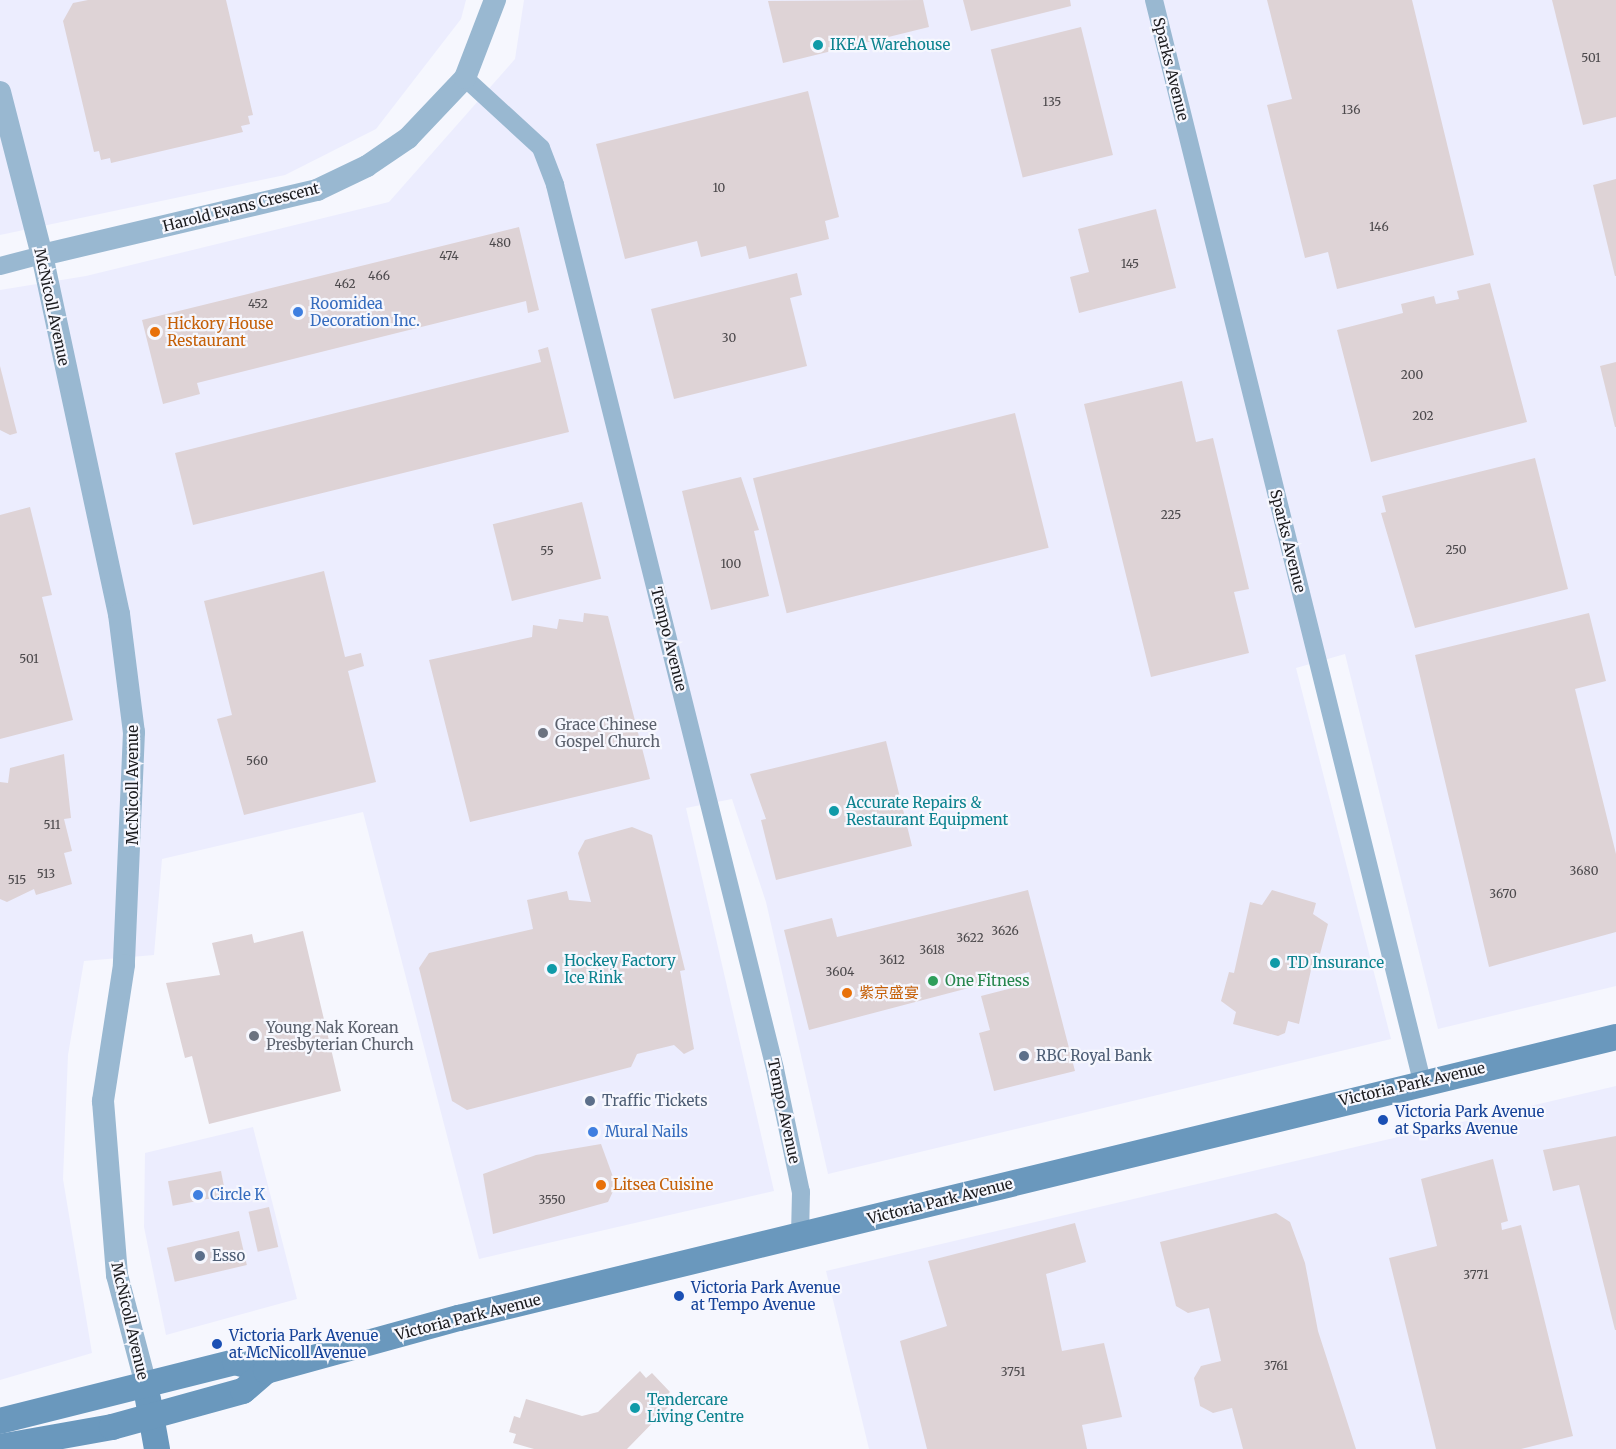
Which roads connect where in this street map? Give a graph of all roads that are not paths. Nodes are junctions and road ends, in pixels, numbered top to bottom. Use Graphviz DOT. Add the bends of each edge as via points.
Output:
graph roads {
  1 [pos="495,0"];
  2 [pos="1154,0"];
  3 [pos="465,78"];
  4 [pos="0,92"];
  5 [pos="42,255"];
  6 [pos="0,266"];
  7 [pos="1616,1037"];
  8 [pos="1422,1081"];
  9 [pos="800,1235"];
  10 [pos="266,1371"];
  11 [pos="145,1381"];
  12 [pos="152,1416"];
  13 [pos="0,1421"];
  14 [pos="0,1448"];
  15 [pos="157,1449"];
  1 -- 3 [label="street, Harold Evans Crescent"];
  2 -- 8 [label="street, Sparks Avenue"];
  3 -- 5 [label="street, Harold Evans Crescent" via="408,138 367,166 317,190"];
  3 -- 9 [label="street, Tempo Avenue" via="541,148 555,185 776,1069 801,1192"];
  4 -- 5 [label="street, McNicoll Avenue"];
  5 -- 6 [label="street"];
  5 -- 11 [label="street, McNicoll Avenue" via="119,614 134,732 133,856 121,1004 104,1112 117,1275"];
  7 -- 8 [label="main road, Victoria Park Avenue"];
  8 -- 9 [label="main road, Victoria Park Avenue"];
  9 -- 10 [label="main road, Victoria Park Avenue"];
  10 -- 11 [label="main road" via="235,1362"];
  10 -- 12 [label="main road, Victoria Park Avenue" via="243,1391"];
  11 -- 12 [label="main road, McNicoll Avenue"];
  11 -- 13 [label="main road"];
  12 -- 14 [label="main road, Victoria Park Avenue"];
  12 -- 15 [label="main road, McNicoll Avenue"];
}
